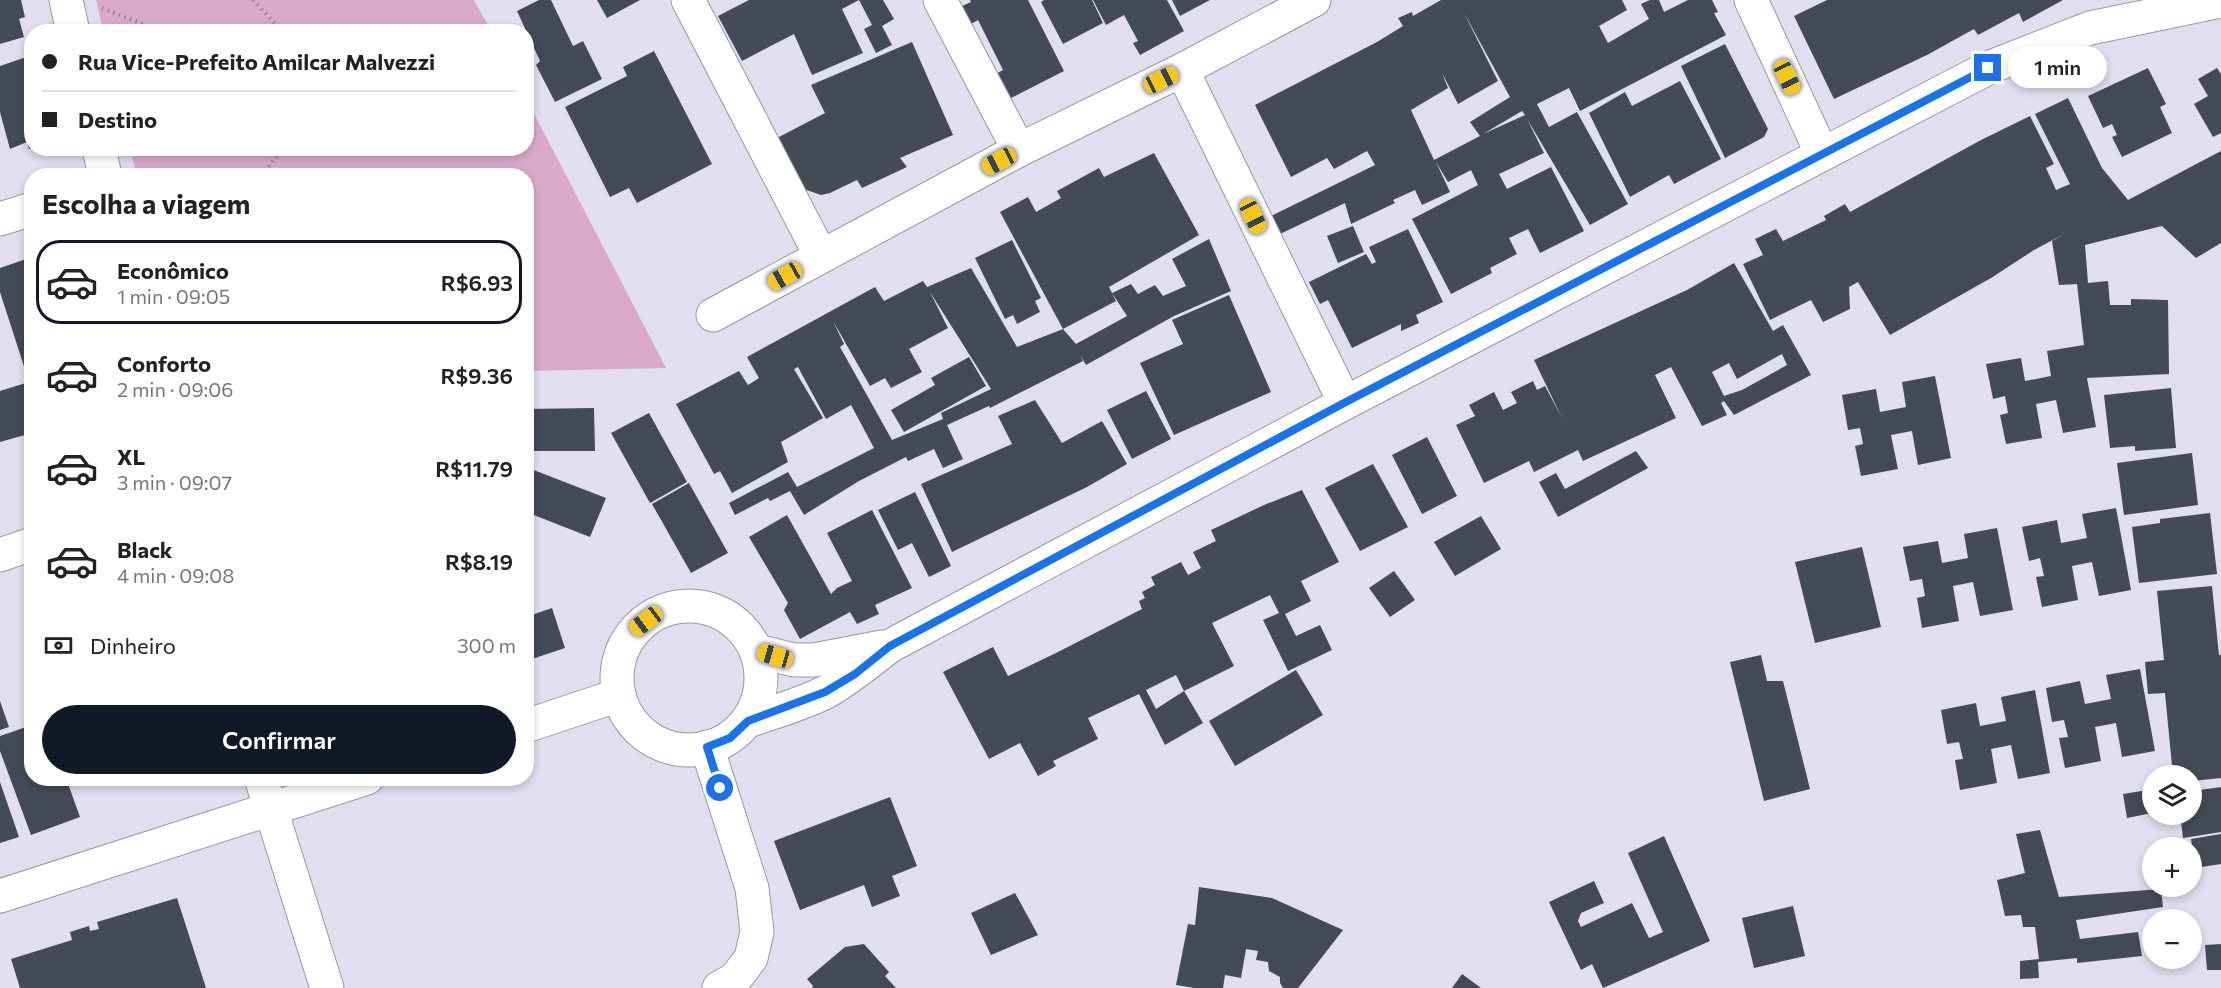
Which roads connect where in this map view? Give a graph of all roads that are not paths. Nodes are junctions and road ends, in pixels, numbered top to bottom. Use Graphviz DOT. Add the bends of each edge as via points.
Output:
graph roads {
  1 [pos="688,0"];
  2 [pos="940,0"];
  3 [pos="1314,0"];
  4 [pos="1751,0"];
  5 [pos="2221,1"];
  6 [pos="79,2"];
  7 [pos="75,24"];
  8 [pos="1182,70"];
  9 [pos="1019,150"];
  10 [pos="1822,154"];
  11 [pos="24,212"];
  12 [pos="0,219"];
  13 [pos="821,256"];
  14 [pos="713,315"];
  15 [pos="1344,403"];
  16 [pos="24,547"];
  17 [pos="0,555"];
  18 [pos="890,646"];
  19 [pos="757,651"];
  20 [pos="619,695"];
  21 [pos="748,721"];
  22 [pos="534,723"];
  23 [pos="707,747"];
  24 [pos="263,786"];
  25 [pos="343,786"];
  26 [pos="270,811"];
  27 [pos="0,896"];
  28 [pos="327,988"];
  29 [pos="719,988"];
  1 -- 13 [label="street"];
  2 -- 9 [label="street"];
  3 -- 8 [label="street"];
  4 -- 10 [label="street"];
  5 -- 10 [label="street" via="2090,28 1988,68"];
  6 -- 7 [label="street"];
  8 -- 9 [label="street"];
  8 -- 15 [label="street"];
  9 -- 13 [label="street"];
  10 -- 15 [label="street"];
  11 -- 12 [label="street"];
  13 -- 14 [label="street"];
  15 -- 18 [label="street"];
  16 -- 17 [label="street"];
  18 -- 19 [label="street" via="814,660 794,660"];
  18 -- 21 [label="street" via="825,692"];
  19 -- 20 [label="street" via="744,630 725,615 703,606 679,606 656,613 637,628 623,648 617,671"];
  19 -- 21 [label="street" via="762,674 759,699"];
  20 -- 22 [label="street"];
  20 -- 23 [label="street" via="628,716 643,733 662,745 684,750"];
  21 -- 23 [label="street" via="730,738"];
  23 -- 29 [label="street" via="752,888 757,932 752,958 735,979"];
  24 -- 26 [label="street"];
  25 -- 26 [label="street"];
  26 -- 27 [label="street"];
  26 -- 28 [label="street"];
}
